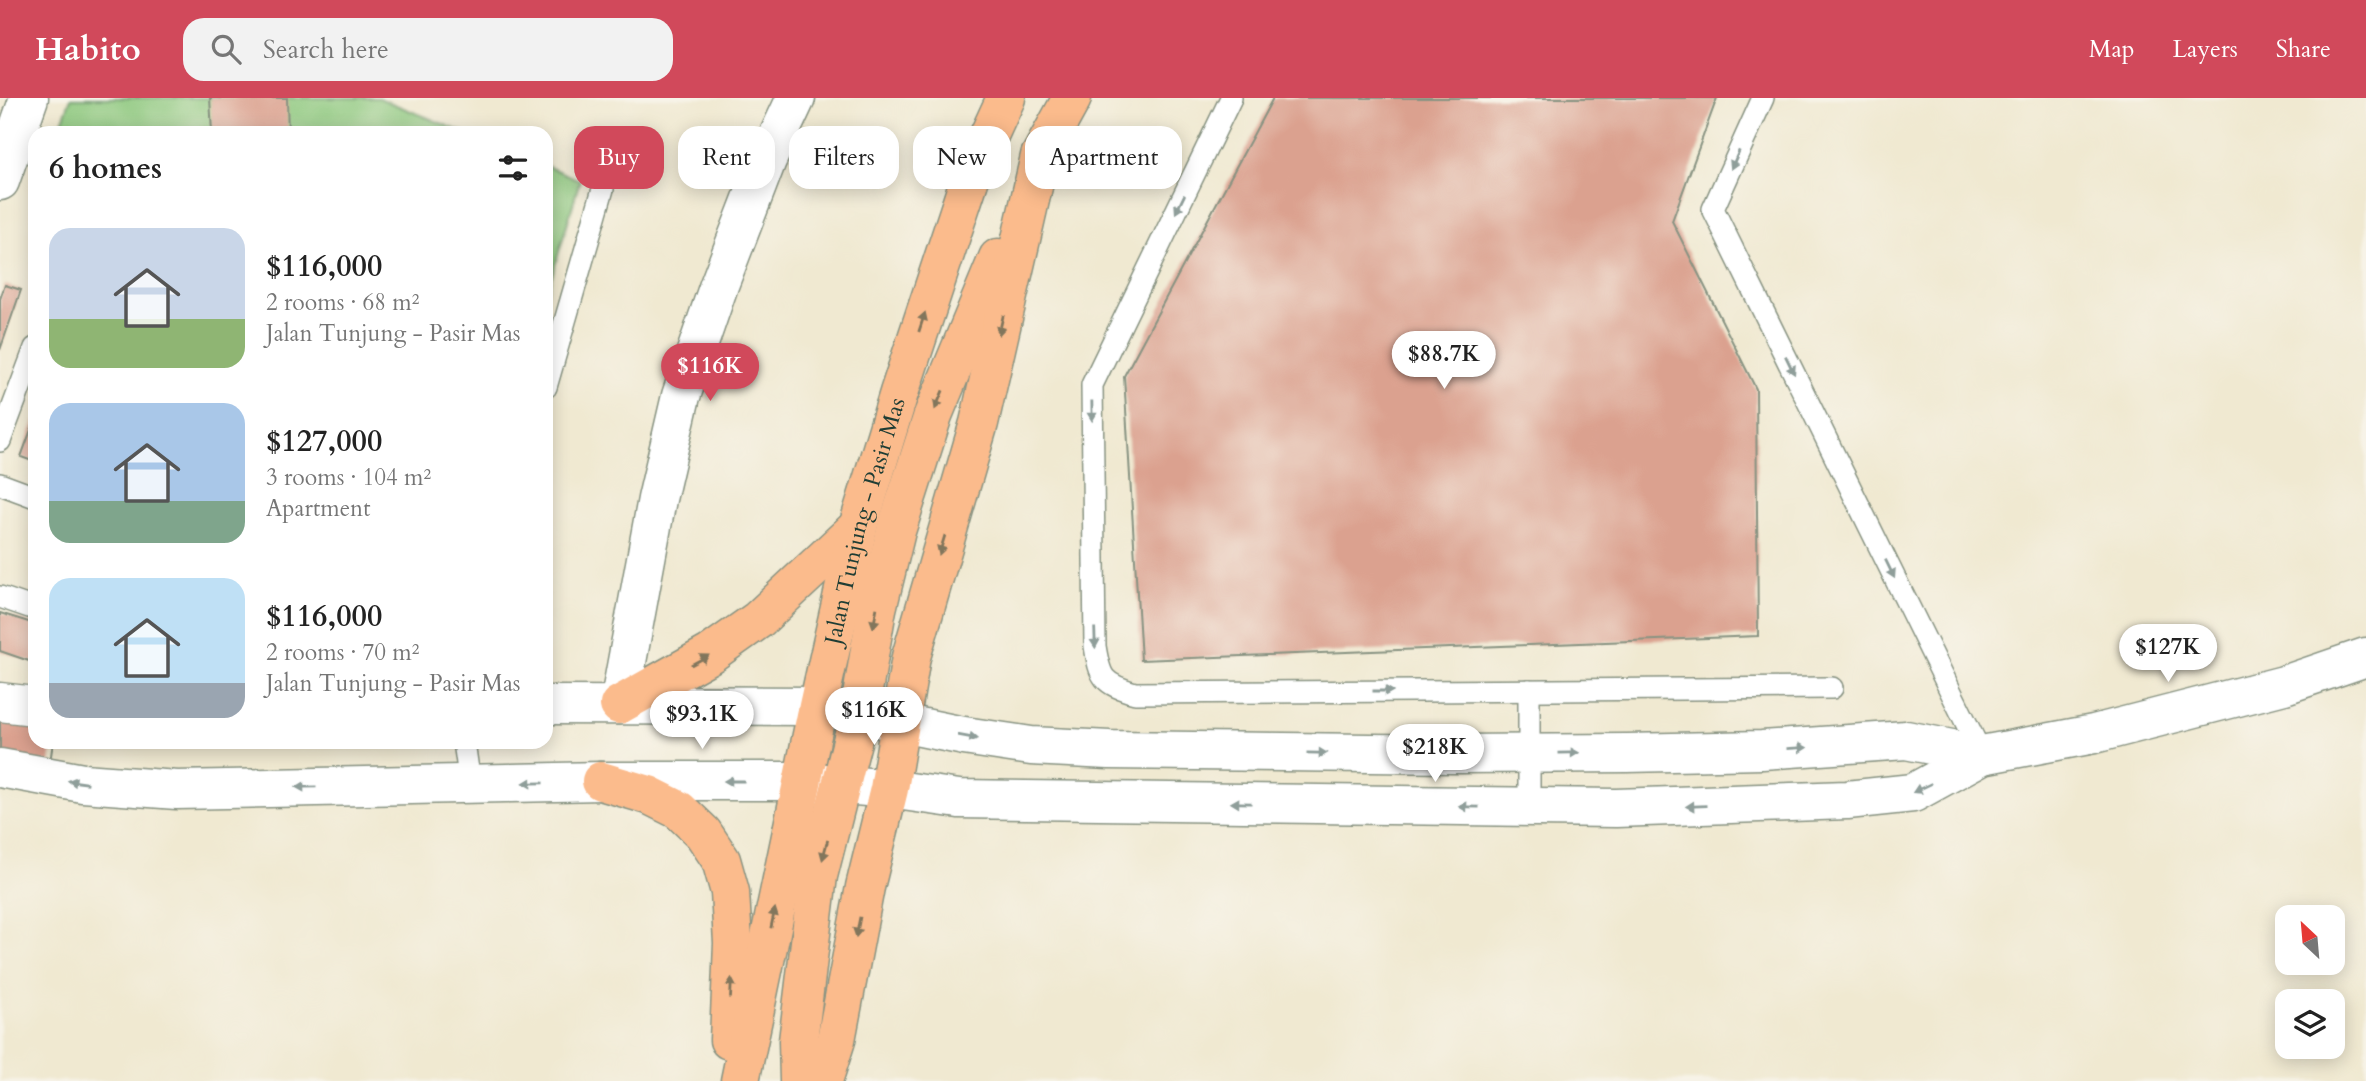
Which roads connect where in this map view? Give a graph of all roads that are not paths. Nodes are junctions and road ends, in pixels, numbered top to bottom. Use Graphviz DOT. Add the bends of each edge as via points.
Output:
graph roads {
  1 [pos="29,98"];
  2 [pos="796,98"];
  3 [pos="1006,98"];
  4 [pos="1072,98"];
  5 [pos="1231,98"];
  6 [pos="1763,98"];
  7 [pos="1057,126"];
  8 [pos="0,181"];
  9 [pos="603,189"];
  10 [pos="1026,189"];
  11 [pos="1032,189"];
  12 [pos="553,363"];
  13 [pos="28,367"];
  14 [pos="0,441"];
  15 [pos="0,484"];
  16 [pos="28,494"];
  17 [pos="858,527"];
  18 [pos="0,597"];
  19 [pos="28,607"];
  20 [pos="2366,657"];
  21 [pos="1832,688"];
  22 [pos="1529,690"];
  23 [pos="0,702"];
  24 [pos="28,705"];
  25 [pos="553,705"];
  26 [pos="619,705"];
  27 [pos="818,706"];
  28 [pos="859,714"];
  29 [pos="901,722"];
  30 [pos="465,749"];
  31 [pos="1529,754"];
  32 [pos="1982,755"];
  33 [pos="0,768"];
  34 [pos="601,781"];
  35 [pos="802,781"];
  36 [pos="470,784"];
  37 [pos="843,785"];
  38 [pos="889,789"];
  39 [pos="1529,808"];
  40 [pos="727,1081"];
  41 [pos="740,1081"];
  42 [pos="799,1081"];
  43 [pos="823,1081"];
  1 -- 8 [label="street"];
  2 -- 26 [label="street" via="762,172 681,396"];
  17 -- 3 [label="main road, Jalan Tunjung - Pasir Mas, one-way" via="972,172"];
  4 -- 7 [label="main road"];
  5 -- 22 [label="lane, one-way" via="1092,385 1099,670 1113,687 1135,693"];
  6 -- 32 [label="lane, one-way" via="1713,209"];
  9 -- 12 [label="lane"];
  10 -- 28 [label="main road, one-way" via="933,415 895,531"];
  11 -- 29 [label="main road, one-way" via="979,422 911,657"];
  13 -- 14 [label="lane"];
  15 -- 16 [label="lane"];
  26 -- 17 [label="main road, one-way" via="710,654 758,620"];
  17 -- 27 [label="main road, Jalan Tunjung - Pasir Mas"];
  18 -- 19 [label="lane"];
  20 -- 32 [label="street" via="2284,685 2094,734"];
  21 -- 22 [label="lane"];
  22 -- 31 [label="lane"];
  23 -- 24 [label="street"];
  25 -- 26 [label="street"];
  26 -- 27 [label="street"];
  27 -- 28 [label="street"];
  27 -- 35 [label="main road, Jalan Tunjung - Pasir Mas"];
  28 -- 29 [label="street"];
  28 -- 37 [label="main road"];
  29 -- 31 [label="street, one-way" via="1031,746"];
  29 -- 38 [label="main road"];
  30 -- 36 [label="lane"];
  31 -- 32 [label="street, one-way" via="1762,750 1906,740"];
  31 -- 39 [label="lane"];
  32 -- 39 [label="street, one-way" via="1913,793 1860,799"];
  36 -- 33 [label="street, one-way" via="177,790 83,783"];
  35 -- 34 [label="street, one-way"];
  34 -- 36 [label="street, one-way"];
  40 -- 34 [label="main road, one-way" via="733,943 730,892 721,860 703,833 679,810 649,795"];
  35 -- 37 [label="street"];
  41 -- 35 [label="main road, Jalan Tunjung - Pasir Mas, one-way"];
  37 -- 38 [label="street"];
  37 -- 42 [label="main road, one-way" via="818,876 798,1041"];
  39 -- 38 [label="street, one-way" via="959,799"];
  38 -- 43 [label="main road, one-way" via="836,1040"];
}
